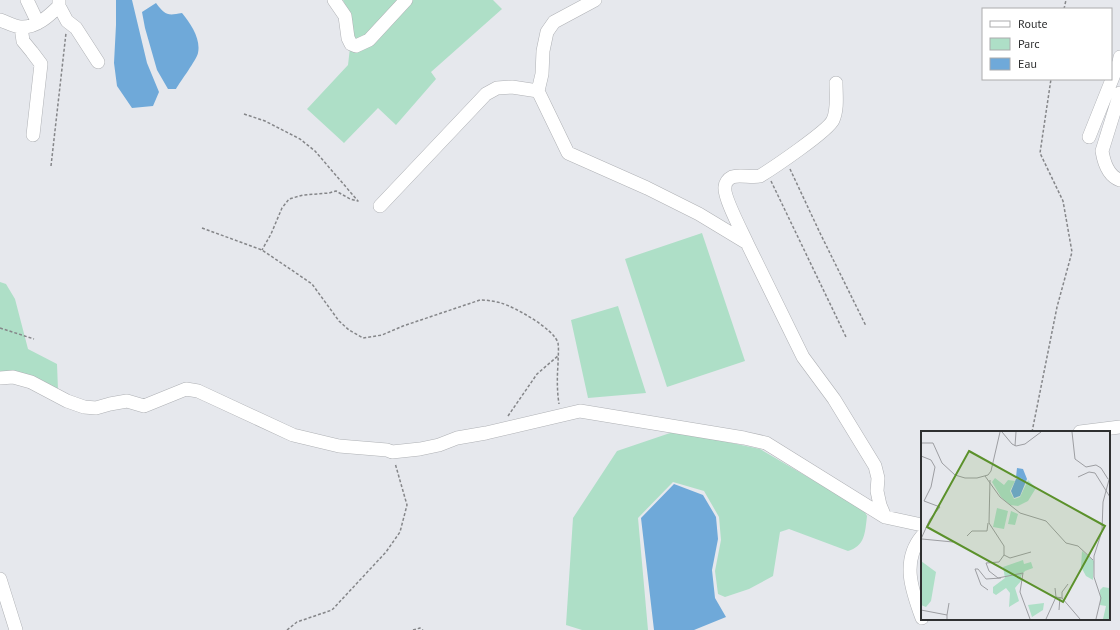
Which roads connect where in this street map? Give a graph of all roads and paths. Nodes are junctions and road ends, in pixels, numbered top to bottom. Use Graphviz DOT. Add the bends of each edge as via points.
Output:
graph roads {
  1 [pos="27,0"];
  2 [pos="334,0"];
  3 [pos="406,0"];
  4 [pos="595,0"];
  5 [pos="59,3"];
  6 [pos="0,20"];
  7 [pos="67,21"];
  8 [pos="38,23"];
  9 [pos="21,27"];
  10 [pos="1120,57"];
  11 [pos="98,62"];
  12 [pos="1051,80"];
  13 [pos="1112,80"];
  14 [pos="1112,80"];
  15 [pos="836,83"];
  16 [pos="538,91"];
  17 [pos="1120,93"];
  18 [pos="244,114"];
  19 [pos="33,135"];
  20 [pos="1089,137"];
  21 [pos="785,159"];
  22 [pos="51,166"];
  23 [pos="767,172"];
  24 [pos="1120,180"];
  25 [pos="380,206"];
  26 [pos="202,228"];
  27 [pos="747,242"];
  28 [pos="262,250"];
  29 [pos="866,326"];
  30 [pos="0,328"];
  31 [pos="846,337"];
  32 [pos="34,339"];
  33 [pos="559,355"];
  34 [pos="0,378"];
  35 [pos="564,415"];
  36 [pos="504,419"];
  37 [pos="1120,427"];
  38 [pos="1032,431"];
  39 [pos="1088,431"];
  40 [pos="392,452"];
  41 [pos="885,517"];
  42 [pos="921,525"];
  43 [pos="921,537"];
  44 [pos="0,579"];
  45 [pos="921,616"];
  46 [pos="922,620"];
  47 [pos="16,630"];
  48 [pos="287,630"];
  49 [pos="413,630"];
  50 [pos="423,630"];
  51 [pos="927,630"];
  1 -- 8 [label="street"];
  2 -- 3 [label="street" via="345,16 348,38 351,44 356,46 369,40"];
  4 -- 16 [label="street" via="554,22 547,32"];
  5 -- 7 [label="street"];
  5 -- 8 [label="street" via="48,17"];
  6 -- 9 [label="street"];
  7 -- 11 [label="street" via="76,28"];
  7 -- 22 [label="path"];
  8 -- 9 [label="street"];
  9 -- 19 [label="street" via="23,41 41,64"];
  10 -- 13 [label="street"];
  12 -- 38 [label="path" via="1040,153 1064,201 1072,252 1057,307"];
  14 -- 20 [label="street"];
  15 -- 21 [label="street" via="833,121 824,131"];
  16 -- 25 [label="street" via="512,87 497,88 486,94"];
  16 -- 27 [label="street" via="568,153 647,188"];
  17 -- 24 [label="street" via="1102,151 1108,170 1112,176"];
  18 -- 28 [label="path" via="265,121 300,139 315,151 358,201 336,191 289,199"];
  21 -- 23 [label="street"];
  21 -- 29 [label="path"];
  23 -- 27 [label="street" via="756,177 733,176 724,188"];
  23 -- 31 [label="path"];
  26 -- 28 [label="path"];
  27 -- 41 [label="street" via="803,356 834,399 875,466 878,478 877,491"];
  28 -- 33 [label="path" via="312,284 339,321 363,338 382,335 480,300 489,300 502,303 550,331 557,342"];
  30 -- 32 [label="path"];
  33 -- 35 [label="path" via="559,404"];
  33 -- 36 [label="path" via="537,374"];
  34 -- 40 [label="street" via="13,377 31,382 67,401 96,408 127,401 144,406 186,389 198,391 293,435 339,446"];
  35 -- 40 [label="street" via="457,438 439,445"];
  35 -- 41 [label="street" via="580,411 766,443"];
  37 -- 39 [label="street"];
  40 -- 48 [label="path" via="407,505 400,532 386,552 332,610 297,622"];
  41 -- 42 [label="street"];
  43 -- 45 [label="street" via="910,559 909,578"];
  44 -- 47 [label="street"];
  46 -- 51 [label="street"];
  49 -- 50 [label="path"];
}
